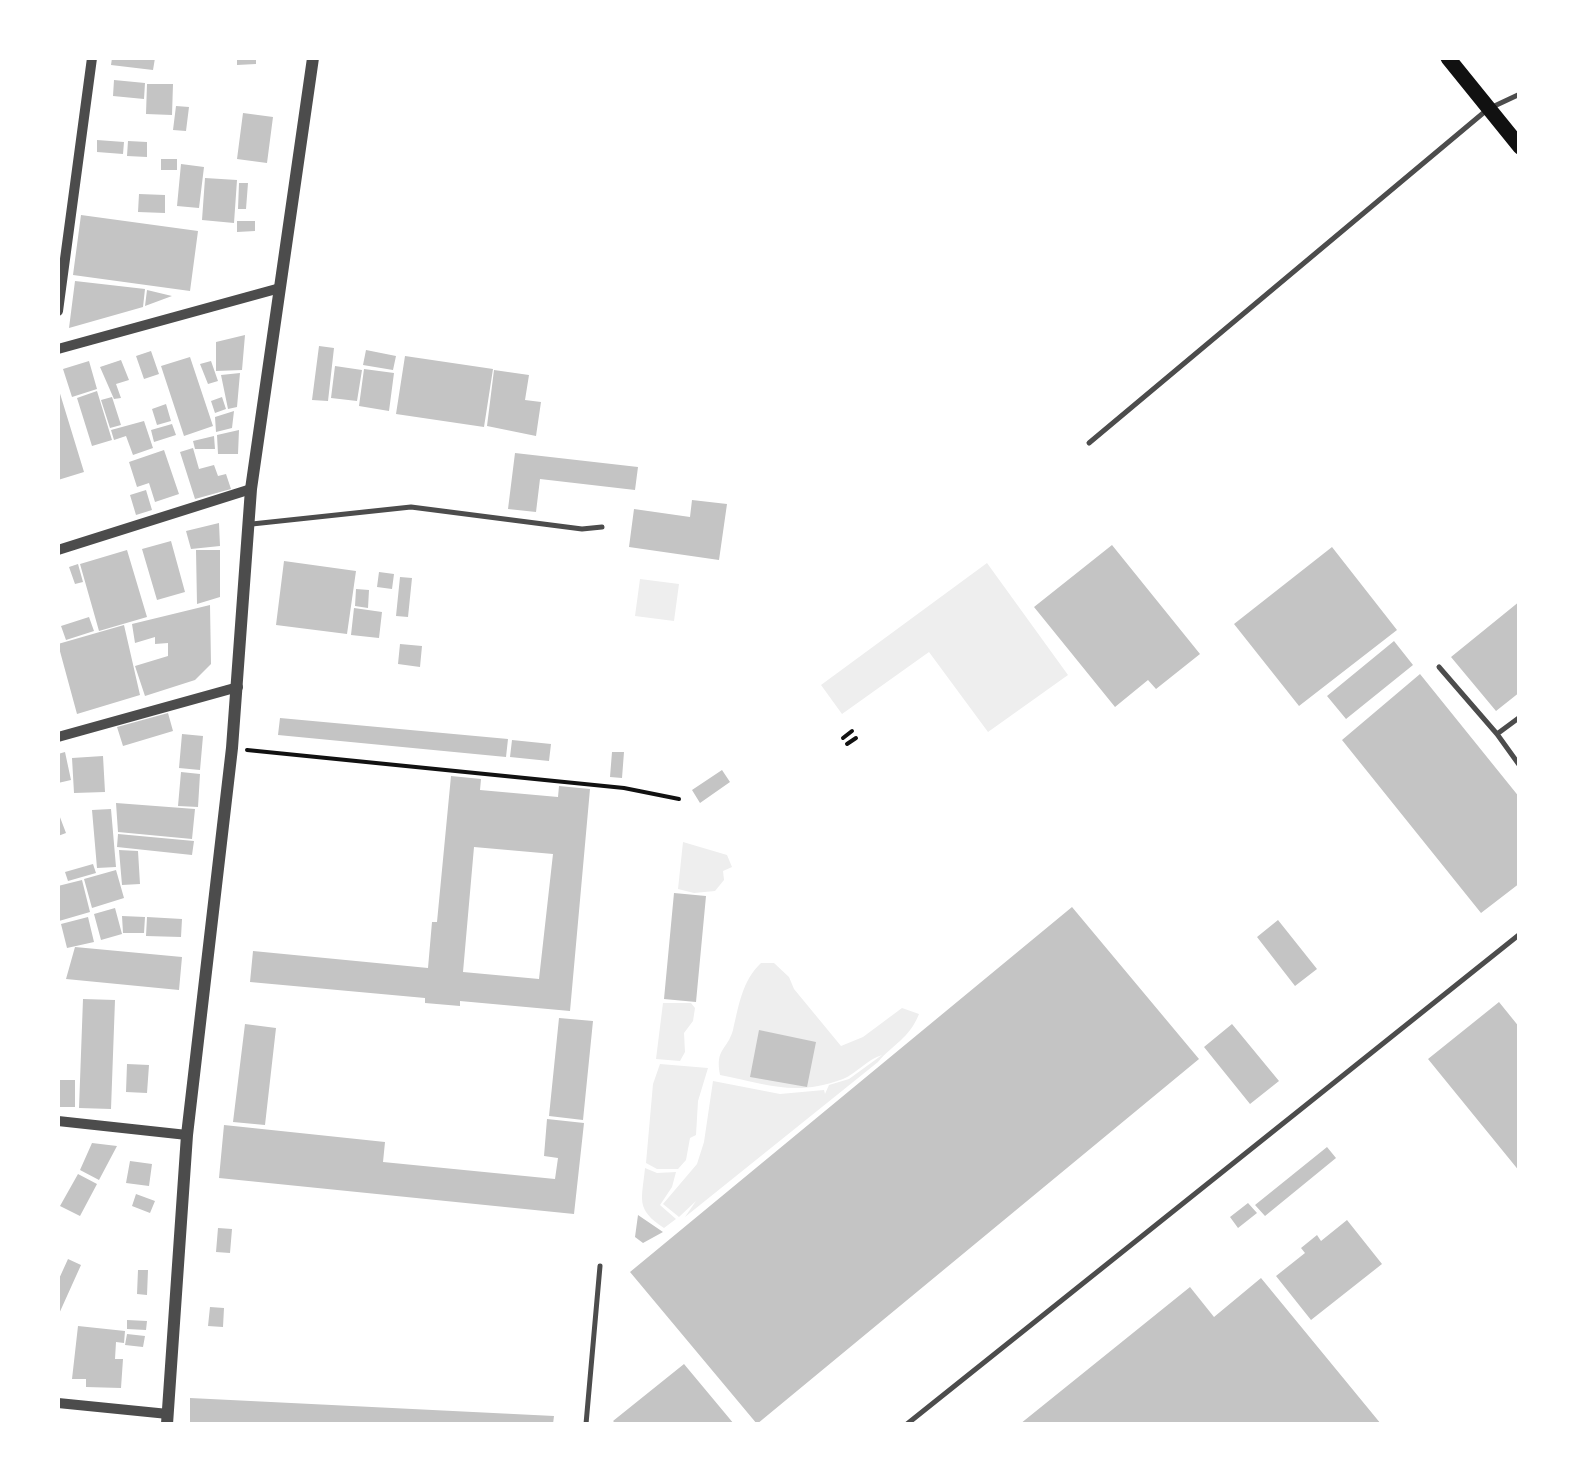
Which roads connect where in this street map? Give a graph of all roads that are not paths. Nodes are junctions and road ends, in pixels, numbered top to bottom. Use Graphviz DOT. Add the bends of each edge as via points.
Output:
graph roads {
  1 [pos="92,58"];
  2 [pos="313,58"];
  3 [pos="1448,58"];
  4 [pos="1520,94"];
  5 [pos="1488,109"];
  6 [pos="1520,147"];
  7 [pos="280,288"];
  8 [pos="58,311"];
  9 [pos="58,349"];
  10 [pos="1089,443"];
  11 [pos="251,489"];
  12 [pos="249,524"];
  13 [pos="602,527"];
  14 [pos="58,550"];
  15 [pos="1439,666"];
  16 [pos="238,687"];
  17 [pos="1520,717"];
  18 [pos="1497,734"];
  19 [pos="58,737"];
  20 [pos="1520,766"];
  21 [pos="1520,934"];
  22 [pos="58,1121"];
  23 [pos="187,1135"];
  24 [pos="600,1266"];
  25 [pos="58,1403"];
  26 [pos="167,1419"];
  27 [pos="586,1424"];
  28 [pos="908,1424"];
  1 -- 8 [label="street"];
  2 -- 7 [label="street"];
  3 -- 5 [label="main road"];
  4 -- 5 [label="lane"];
  5 -- 6 [label="main road"];
  5 -- 10 [label="lane"];
  7 -- 9 [label="street"];
  7 -- 11 [label="street"];
  11 -- 12 [label="street"];
  11 -- 14 [label="street"];
  12 -- 13 [label="lane" via="411,507"];
  12 -- 16 [label="street"];
  15 -- 18 [label="lane"];
  16 -- 19 [label="street"];
  16 -- 23 [label="street"];
  17 -- 18 [label="lane"];
  18 -- 20 [label="lane"];
  21 -- 28 [label="lane"];
  22 -- 23 [label="street"];
  23 -- 26 [label="street"];
  24 -- 27 [label="lane"];
  25 -- 26 [label="street"];
}
